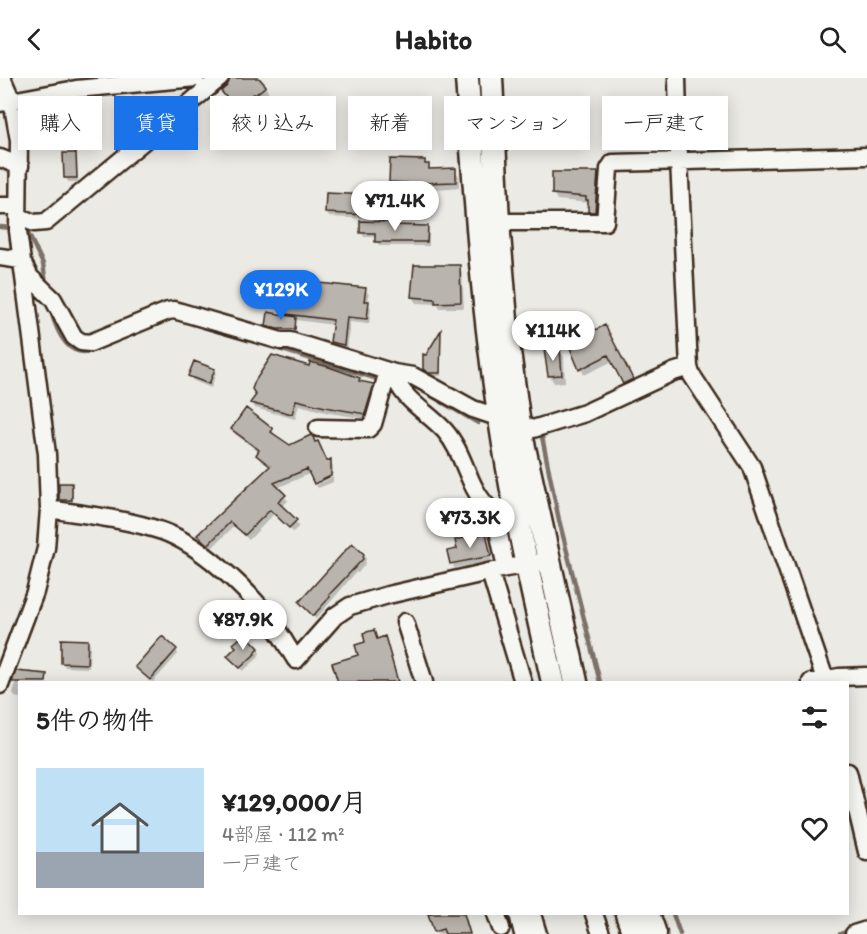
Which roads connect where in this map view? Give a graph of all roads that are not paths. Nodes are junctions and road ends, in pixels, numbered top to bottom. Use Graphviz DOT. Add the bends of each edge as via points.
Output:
graph roads {
  1 [pos="2,78"];
  2 [pos="196,78"];
  3 [pos="220,78"];
  4 [pos="468,78"];
  5 [pos="491,78"];
  6 [pos="677,78"];
  7 [pos="6,102"];
  8 [pos="867,156"];
  9 [pos="0,158"];
  10 [pos="679,160"];
  11 [pos="20,166"];
  12 [pos="0,206"];
  13 [pos="490,214"];
  14 [pos="18,219"];
  15 [pos="0,257"];
  16 [pos="21,260"];
  17 [pos="689,367"];
  18 [pos="391,372"];
  19 [pos="509,421"];
  20 [pos="318,428"];
  21 [pos="49,509"];
  22 [pos="494,511"];
  23 [pos="528,517"];
  24 [pos="518,567"];
  25 [pos="405,622"];
  26 [pos="867,676"];
  27 [pos="424,681"];
  28 [pos="523,681"];
  29 [pos="553,681"];
  30 [pos="575,681"];
  31 [pos="821,681"];
  32 [pos="824,681"];
  33 [pos="0,685"];
  34 [pos="849,776"];
  35 [pos="867,852"];
  36 [pos="518,915"];
  37 [pos="532,915"];
  38 [pos="594,915"];
  39 [pos="627,915"];
  40 [pos="648,915"];
  41 [pos="867,930"];
  42 [pos="523,934"];
  43 [pos="538,934"];
  44 [pos="601,934"];
  45 [pos="634,934"];
  46 [pos="654,934"];
  47 [pos="854,934"];
  1 -- 7 [label="street"];
  2 -- 7 [label="street" via="76,88"];
  3 -- 14 [label="street" via="45,222"];
  4 -- 13 [label="highway"];
  5 -- 13 [label="highway"];
  6 -- 10 [label="street"];
  7 -- 11 [label="street" via="19,140"];
  8 -- 10 [label="street"];
  9 -- 11 [label="street"];
  10 -- 13 [label="street" via="612,163 605,222"];
  10 -- 17 [label="street"];
  11 -- 14 [label="street"];
  12 -- 14 [label="street"];
  13 -- 19 [label="highway"];
  14 -- 16 [label="street"];
  15 -- 16 [label="street"];
  16 -- 18 [label="street" via="81,342 90,343 174,310"];
  16 -- 21 [label="street" via="40,388"];
  17 -- 19 [label="street" via="585,413 532,429"];
  17 -- 31 [label="street" via="752,467"];
  18 -- 19 [label="street" via="413,376 473,409"];
  18 -- 20 [label="street" via="368,429"];
  18 -- 22 [label="street" via="397,385 459,450 479,498"];
  19 -- 23 [label="highway"];
  21 -- 24 [label="street" via="127,521 164,531 191,545 253,600 296,660 350,606"];
  21 -- 33 [label="street" via="46,548 35,592"];
  22 -- 23 [label="street"];
  22 -- 24 [label="street"];
  23 -- 24 [label="highway"];
  24 -- 28 [label="street"];
  24 -- 29 [label="highway"];
  24 -- 30 [label="highway"];
  25 -- 27 [label="street"];
  26 -- 32 [label="street" via="839,676"];
  34 -- 35 [label="street"];
  36 -- 42 [label="street"];
  37 -- 43 [label="street"];
  38 -- 44 [label="street"];
  39 -- 45 [label="highway"];
  40 -- 46 [label="highway"];
  41 -- 47 [label="street"];
}
